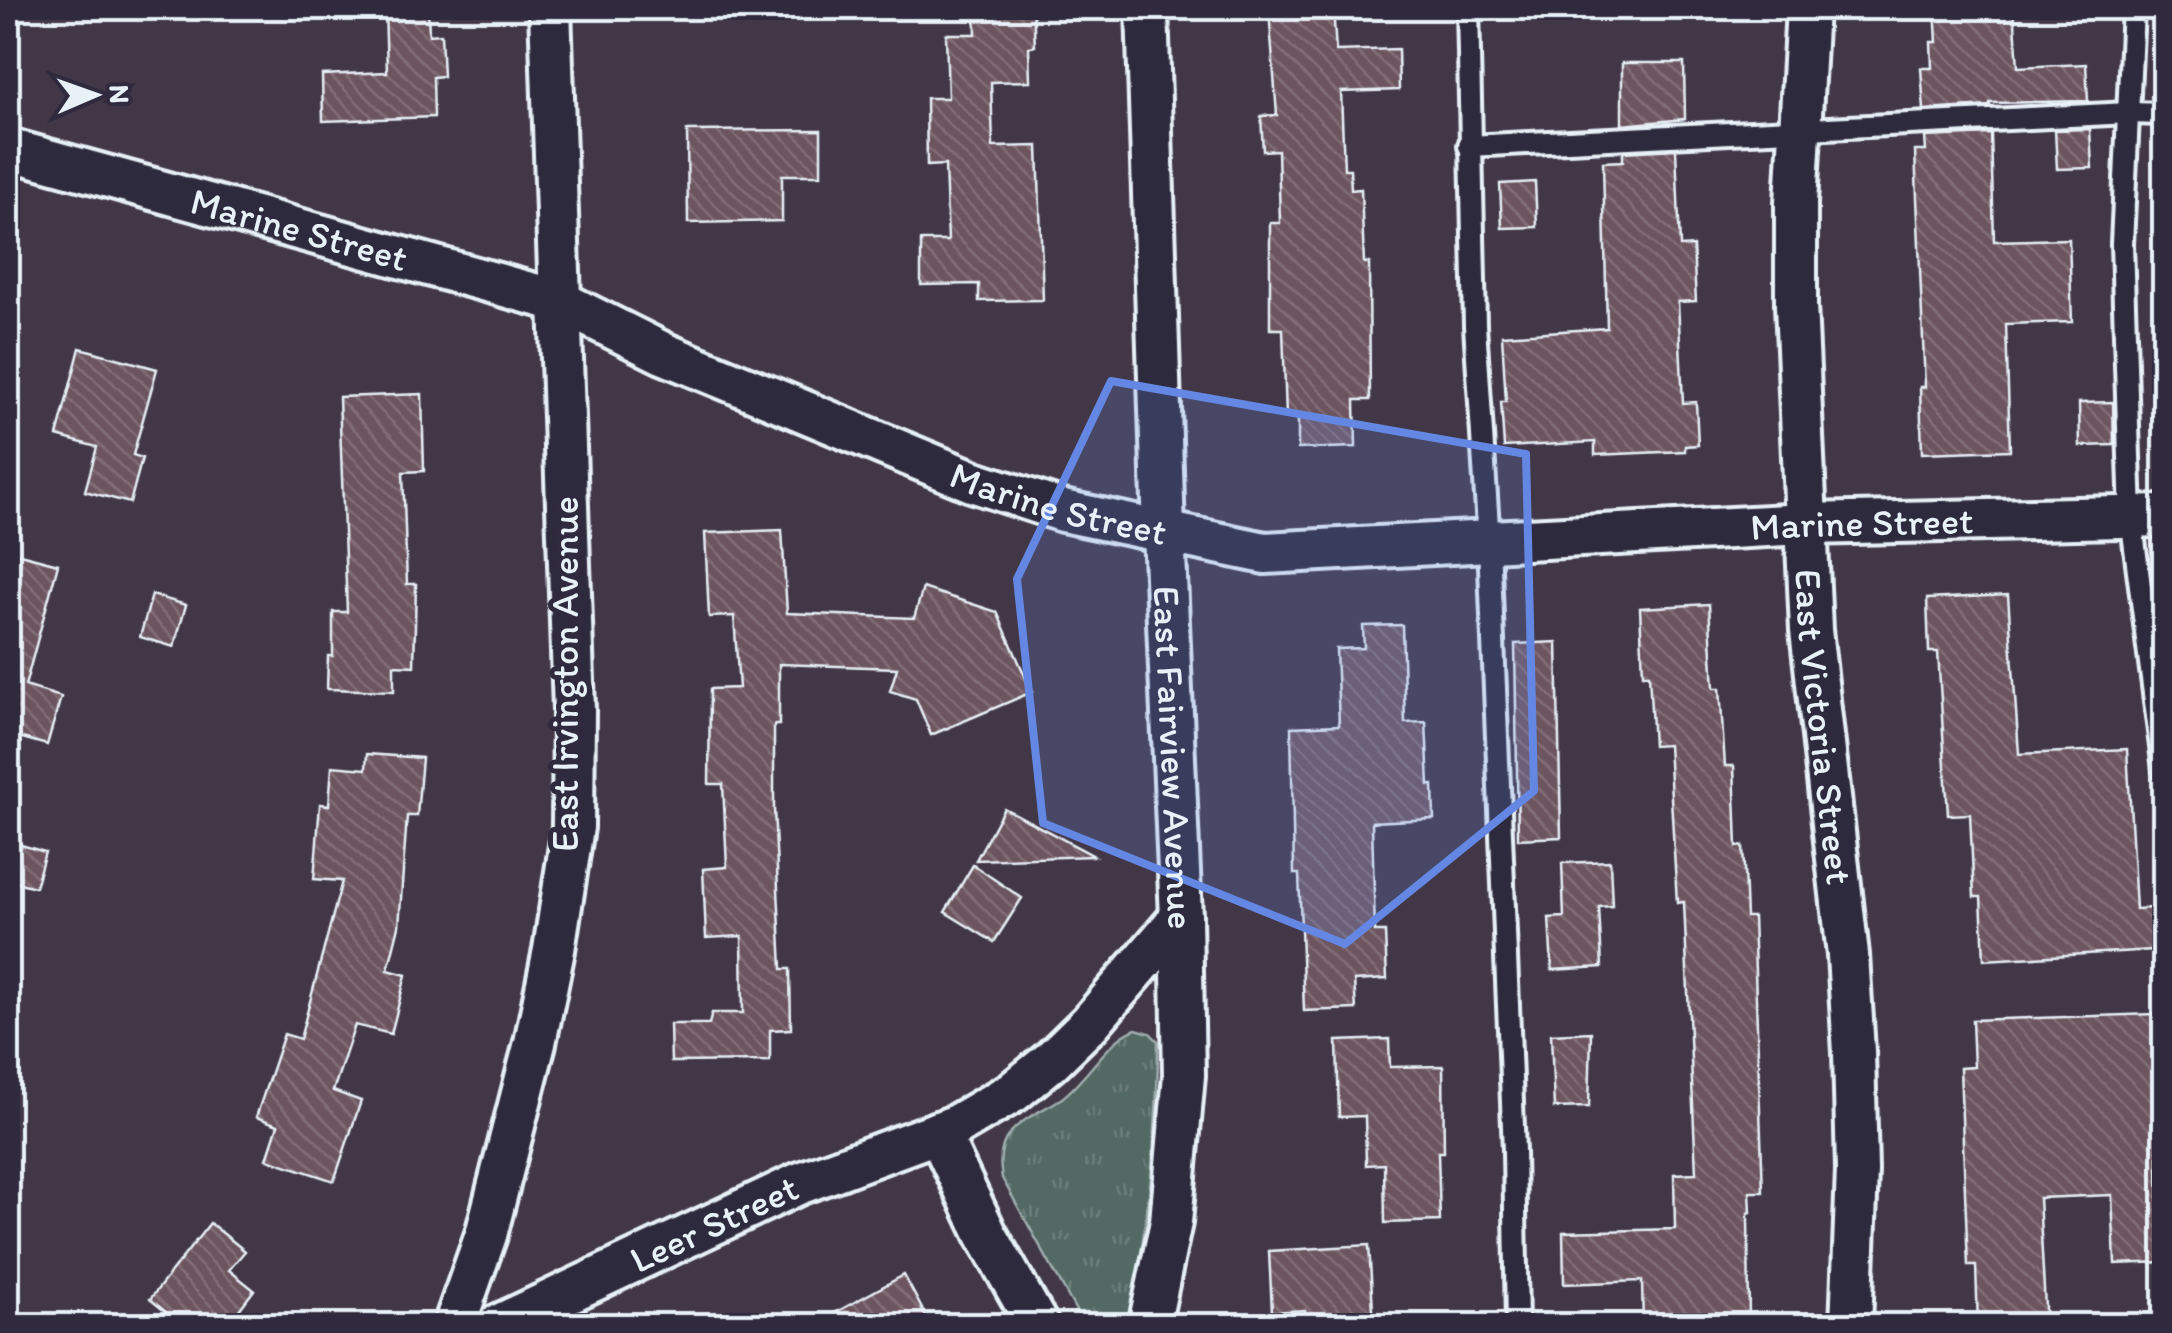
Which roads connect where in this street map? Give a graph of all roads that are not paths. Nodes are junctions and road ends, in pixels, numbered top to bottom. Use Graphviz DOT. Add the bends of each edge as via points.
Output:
graph roads {
  1 [pos="550,8"];
  2 [pos="1147,8"];
  3 [pos="1468,8"];
  4 [pos="1808,8"];
  5 [pos="2134,8"];
  6 [pos="2129,113"];
  7 [pos="2164,114"];
  8 [pos="1800,131"];
  9 [pos="1469,146"];
  10 [pos="8,149"];
  11 [pos="559,301"];
  12 [pos="2148,517"];
  13 [pos="1806,524"];
  14 [pos="1164,532"];
  15 [pos="1489,543"];
  16 [pos="2164,770"];
  17 [pos="1181,917"];
  18 [pos="938,1132"];
  19 [pos="454,1326"];
  20 [pos="497,1326"];
  21 [pos="1038,1326"];
  22 [pos="1149,1326"];
  23 [pos="1517,1326"];
  24 [pos="1851,1326"];
  1 -- 11 [label="street, East Irvington Avenue"];
  2 -- 14 [label="street, East Fairview Avenue"];
  3 -- 9 [label="lane"];
  4 -- 8 [label="street, East Victoria Street"];
  5 -- 6 [label="lane"];
  6 -- 7 [label="lane"];
  6 -- 8 [label="lane"];
  6 -- 12 [label="lane" via="2122,244"];
  8 -- 9 [label="lane"];
  8 -- 13 [label="street, East Victoria Street" via="1796,304"];
  9 -- 15 [label="lane"];
  10 -- 11 [label="street, Marine Street"];
  11 -- 14 [label="street, Marine Street" via="663,353 972,481 1063,511"];
  11 -- 19 [label="street, East Irvington Avenue" via="573,827 535,1044 486,1235"];
  12 -- 13 [label="street, Marine Street"];
  12 -- 16 [label="lane"];
  13 -- 15 [label="street, Marine Street"];
  13 -- 24 [label="street, East Victoria Street" via="1854,1052"];
  14 -- 15 [label="street, Marine Street" via="1266,553"];
  14 -- 17 [label="street, East Fairview Avenue"];
  15 -- 23 [label="lane"];
  17 -- 18 [label="street, Leer Street" via="1050,1062 1013,1092"];
  17 -- 22 [label="street, East Fairview Avenue" via="1180,1151"];
  18 -- 20 [label="street, Leer Street" via="798,1184"];
  18 -- 21 [label="street"];
}
